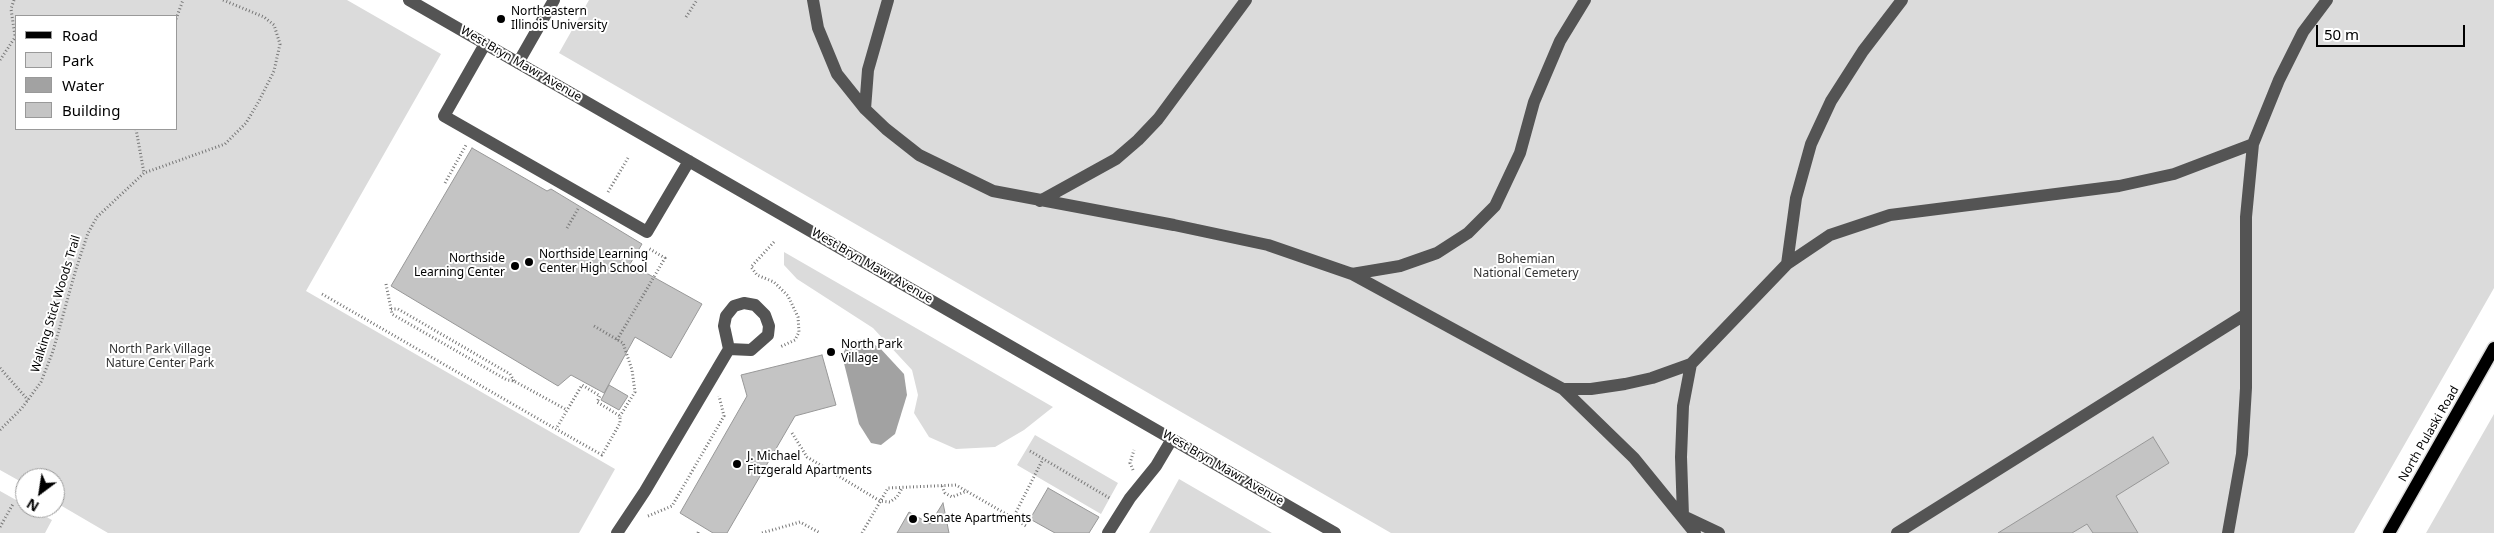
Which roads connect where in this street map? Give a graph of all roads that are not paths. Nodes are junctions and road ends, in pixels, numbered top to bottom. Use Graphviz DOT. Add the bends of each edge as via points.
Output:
graph roads {
  1 [pos="409,0"];
  2 [pos="554,0"];
  3 [pos="813,0"];
  4 [pos="888,0"];
  5 [pos="1246,0"];
  6 [pos="1585,0"];
  7 [pos="1902,0"];
  8 [pos="2327,0"];
  9 [pos="486,44"];
  10 [pos="518,62"];
  11 [pos="865,109"];
  12 [pos="2253,144"];
  13 [pos="688,161"];
  14 [pos="1040,201"];
  15 [pos="1787,264"];
  16 [pos="1352,274"];
  17 [pos="2246,314"];
  18 [pos="2494,348"];
  19 [pos="730,349"];
  20 [pos="1691,364"];
  21 [pos="1563,389"];
  22 [pos="1172,439"];
  23 [pos="1683,516"];
  24 [pos="617,533"];
  25 [pos="1108,533"];
  26 [pos="1335,533"];
  27 [pos="1696,533"];
  28 [pos="1718,533"];
  29 [pos="1897,533"];
  30 [pos="2228,533"];
  31 [pos="2389,533"];
  1 -- 9 [label="street, West Bryn Mawr Avenue"];
  2 -- 10 [label="street"];
  3 -- 11 [label="street" via="828,56 837,74"];
  4 -- 11 [label="street" via="868,70"];
  5 -- 14 [label="street" via="1158,119 1138,140 1116,159"];
  6 -- 16 [label="street" via="1560,41 1534,102 1520,152 1495,206 1468,233 1437,253 1400,266"];
  7 -- 15 [label="street" via="1863,50 1836,92 1811,144 1796,198"];
  8 -- 12 [label="street" via="2299,40"];
  9 -- 10 [label="street, West Bryn Mawr Avenue"];
  9 -- 13 [label="street" via="444,116 647,232"];
  10 -- 13 [label="street, West Bryn Mawr Avenue"];
  11 -- 14 [label="street" via="919,155 948,171 993,191"];
  12 -- 15 [label="street" via="2174,174 2119,186 1890,215 1830,235"];
  12 -- 17 [label="street" via="2246,218"];
  13 -- 22 [label="street, West Bryn Mawr Avenue"];
  14 -- 16 [label="street" via="1174,224 1268,245"];
  15 -- 20 [label="street"];
  16 -- 21 [label="street"];
  17 -- 29 [label="street"];
  17 -- 30 [label="street" via="2242,454"];
  18 -- 31 [label="main road, North Pulaski Road"];
  19 -- 24 [label="street"];
  20 -- 21 [label="street" via="1625,384"];
  20 -- 23 [label="street" via="1681,457"];
  21 -- 23 [label="street" via="1634,458"];
  22 -- 25 [label="street"];
  22 -- 26 [label="street, West Bryn Mawr Avenue"];
  23 -- 27 [label="street"];
  23 -- 28 [label="street"];
}
